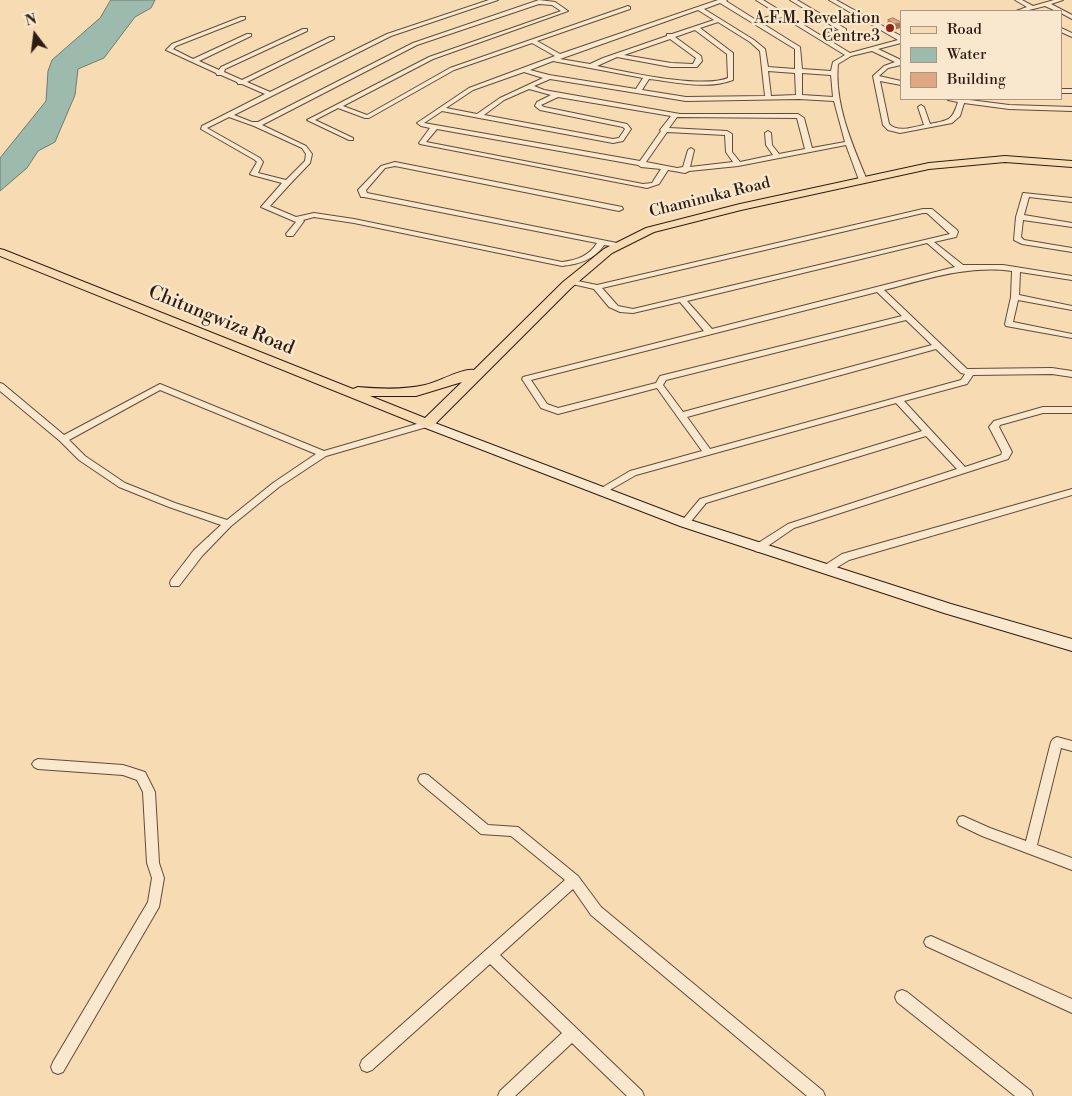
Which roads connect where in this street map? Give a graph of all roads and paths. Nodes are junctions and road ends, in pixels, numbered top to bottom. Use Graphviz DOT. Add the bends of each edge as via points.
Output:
graph roads {
  1 [pos="495,0"];
  2 [pos="723,0"];
  3 [pos="759,0"];
  4 [pos="793,0"];
  5 [pos="832,0"];
  6 [pos="1018,0"];
  7 [pos="1060,0"];
  8 [pos="1046,4"];
  9 [pos="1031,7"];
  10 [pos="628,8"];
  11 [pos="700,9"];
  12 [pos="1024,10"];
  13 [pos="1059,10"];
  14 [pos="783,15"];
  15 [pos="243,18"];
  16 [pos="719,20"];
  17 [pos="757,22"];
  18 [pos="471,24"];
  19 [pos="694,27"];
  20 [pos="478,28"];
  21 [pos="305,30"];
  22 [pos="486,32"];
  23 [pos="249,35"];
  24 [pos="669,35"];
  25 [pos="493,36"];
  26 [pos="818,36"];
  27 [pos="332,38"];
  28 [pos="900,39"];
  29 [pos="900,40"];
  30 [pos="532,41"];
  31 [pos="872,48"];
  32 [pos="615,55"];
  33 [pos="849,55"];
  34 [pos="559,56"];
  35 [pos="552,59"];
  36 [pos="194,61"];
  37 [pos="900,63"];
  38 [pos="590,67"];
  39 [pos="524,69"];
  40 [pos="766,69"];
  41 [pos="800,71"];
  42 [pos="834,73"];
  43 [pos="220,74"];
  44 [pos="549,77"];
  45 [pos="647,77"];
  46 [pos="877,78"];
  47 [pos="240,83"];
  48 [pos="900,83"];
  49 [pos="530,86"];
  50 [pos="637,92"];
  51 [pos="269,94"];
  52 [pos="557,95"];
  53 [pos="768,98"];
  54 [pos="799,98"];
  55 [pos="725,99"];
  56 [pos="838,100"];
  57 [pos="956,100"];
  58 [pos="961,101"];
  59 [pos="338,106"];
  60 [pos="921,107"];
  61 [pos="440,109"];
  62 [pos="1072,109"];
  63 [pos="229,115"];
  64 [pos="674,115"];
  65 [pos="478,116"];
  66 [pos="732,117"];
  67 [pos="255,124"];
  68 [pos="928,126"];
  69 [pos="435,127"];
  70 [pos="663,130"];
  71 [pos="768,133"];
  72 [pos="548,138"];
  73 [pos="352,139"];
  74 [pos="848,143"];
  75 [pos="692,150"];
  76 [pos="809,150"];
  77 [pos="777,156"];
  78 [pos="738,164"];
  79 [pos="1072,164"];
  80 [pos="641,165"];
  81 [pos="665,170"];
  82 [pos="685,171"];
  83 [pos="863,180"];
  84 [pos="287,182"];
  85 [pos="1072,200"];
  86 [pos="619,209"];
  87 [pos="1020,217"];
  88 [pos="296,219"];
  89 [pos="1072,225"];
  90 [pos="290,234"];
  91 [pos="928,241"];
  92 [pos="602,242"];
  93 [pos="617,245"];
  94 [pos="1072,250"];
  95 [pos="0,252"];
  96 [pos="961,268"];
  97 [pos="1016,269"];
  98 [pos="1072,278"];
  99 [pos="571,281"];
  100 [pos="597,287"];
  101 [pos="878,289"];
  102 [pos="1015,297"];
  103 [pos="683,301"];
  104 [pos="1072,308"];
  105 [pos="908,317"];
  106 [pos="709,331"];
  107 [pos="1072,336"];
  108 [pos="937,346"];
  109 [pos="482,369"];
  110 [pos="970,372"];
  111 [pos="1072,374"];
  112 [pos="659,385"];
  113 [pos="0,386"];
  114 [pos="339,389"];
  115 [pos="898,400"];
  116 [pos="1072,410"];
  117 [pos="682,415"];
  118 [pos="427,424"];
  119 [pos="929,432"];
  120 [pos="63,439"];
  121 [pos="708,452"];
  122 [pos="323,454"];
  123 [pos="962,470"];
  124 [pos="601,492"];
  125 [pos="1072,492"];
  126 [pos="685,523"];
  127 [pos="228,524"];
  128 [pos="759,548"];
  129 [pos="826,570"];
  130 [pos="175,583"];
  131 [pos="1072,645"];
  132 [pos="1072,746"];
  133 [pos="38,764"];
  134 [pos="424,779"];
  135 [pos="963,821"];
  136 [pos="1030,849"];
  137 [pos="1072,864"];
  138 [pos="574,880"];
  139 [pos="931,942"];
  140 [pos="491,956"];
  141 [pos="902,997"];
  142 [pos="1072,1006"];
  143 [pos="572,1033"];
  144 [pos="367,1065"];
  145 [pos="58,1067"];
  146 [pos="505,1096"];
  147 [pos="638,1096"];
  148 [pos="818,1096"];
  149 [pos="1026,1096"];
  1 -- 51 [label="street" via="389,35"];
  2 -- 11 [label="street"];
  2 -- 17 [label="street"];
  3 -- 14 [label="street"];
  4 -- 26 [label="street" via="844,30"];
  5 -- 28 [label="street"];
  6 -- 9 [label="street"];
  7 -- 8 [label="street"];
  8 -- 9 [label="street"];
  8 -- 13 [label="street"];
  9 -- 12 [label="street"];
  10 -- 30 [label="street"];
  11 -- 16 [label="street"];
  11 -- 34 [label="street"];
  14 -- 17 [label="street"];
  14 -- 26 [label="street"];
  15 -- 36 [label="street" via="170,48"];
  16 -- 19 [label="street"];
  16 -- 40 [label="street" via="763,50"];
  17 -- 41 [label="street" via="798,48"];
  18 -- 20 [label="street"];
  18 -- 25 [label="street" via="539,2 553,3 565,11"];
  18 -- 67 [label="street" via="415,44"];
  19 -- 24 [label="street"];
  19 -- 45 [label="street" via="730,53 729,81 683,82"];
  21 -- 43 [label="street" via="223,68"];
  22 -- 25 [label="street"];
  23 -- 36 [label="street"];
  24 -- 32 [label="street"];
  24 -- 32 [label="street" via="699,56 695,66"];
  25 -- 59 [label="street" via="431,58"];
  26 -- 33 [label="street"];
  27 -- 47 [label="street"];
  29 -- 31 [label="street"];
  30 -- 34 [label="street"];
  30 -- 59 [label="street" via="452,69 368,117"];
  31 -- 33 [label="street"];
  31 -- 37 [label="street"];
  32 -- 38 [label="street"];
  33 -- 42 [label="street" via="835,63"];
  34 -- 35 [label="street"];
  35 -- 38 [label="street"];
  35 -- 39 [label="street"];
  36 -- 43 [label="street"];
  37 -- 46 [label="street" via="879,71"];
  38 -- 45 [label="street"];
  39 -- 44 [label="street"];
  39 -- 61 [label="street" via="471,89"];
  40 -- 41 [label="street"];
  40 -- 53 [label="street"];
  41 -- 42 [label="street"];
  41 -- 54 [label="street"];
  42 -- 56 [label="street"];
  43 -- 47 [label="street"];
  44 -- 49 [label="street"];
  44 -- 50 [label="street"];
  45 -- 50 [label="street"];
  46 -- 48 [label="street"];
  46 -- 68 [label="street" via="887,127 896,131"];
  47 -- 51 [label="street"];
  49 -- 52 [label="street"];
  49 -- 65 [label="street" via="502,99"];
  50 -- 55 [label="street" via="679,98"];
  51 -- 63 [label="street"];
  52 -- 64 [label="street"];
  52 -- 72 [label="street" via="538,103 538,106 625,125 628,129 621,140 616,141"];
  53 -- 54 [label="street"];
  53 -- 55 [label="street"];
  54 -- 56 [label="street"];
  55 -- 66 [label="street"];
  56 -- 74 [label="street"];
  57 -- 58 [label="street"];
  58 -- 62 [label="street" via="1009,107"];
  58 -- 68 [label="street" via="953,121"];
  59 -- 73 [label="street" via="310,120"];
  60 -- 68 [label="street"];
  61 -- 65 [label="street"];
  61 -- 69 [label="street" via="420,123"];
  63 -- 67 [label="street"];
  63 -- 84 [label="street" via="204,129 258,159 260,162 254,174"];
  64 -- 66 [label="street"];
  64 -- 70 [label="street"];
  65 -- 72 [label="street"];
  66 -- 76 [label="street" via="799,116"];
  67 -- 84 [label="street" via="304,147 309,154 308,162"];
  69 -- 72 [label="street"];
  69 -- 81 [label="street" via="422,142 651,187"];
  70 -- 78 [label="street" via="727,132 730,135 729,152"];
  70 -- 80 [label="street"];
  71 -- 77 [label="street" via="769,145"];
  72 -- 80 [label="street"];
  74 -- 76 [label="street"];
  74 -- 83 [label="street"];
  75 -- 82 [label="street"];
  76 -- 77 [label="street"];
  77 -- 78 [label="street"];
  78 -- 82 [label="street"];
  79 -- 83 [label="main road, Chaminuka Road" via="1019,159 969,161"];
  80 -- 81 [label="street"];
  81 -- 82 [label="street"];
  83 -- 93 [label="main road, Chaminuka Road" via="672,223"];
  84 -- 88 [label="street" via="265,207"];
  85 -- 87 [label="street" via="1026,195"];
  86 -- 92 [label="street" via="396,164 383,167 362,190 364,195"];
  87 -- 89 [label="street"];
  87 -- 94 [label="street" via="1018,238 1022,242"];
  88 -- 90 [label="street" via="300,221 298,226"];
  88 -- 92 [label="street" via="314,215 354,220 562,264 581,262 598,250"];
  91 -- 96 [label="street"];
  91 -- 100 [label="street" via="953,236 954,232 929,212 923,211"];
  91 -- 103 [label="street"];
  92 -- 93 [label="street"];
  93 -- 99 [label="main road, Chaminuka Road"];
  95 -- 114 [label="main road, Chitungwiza Road"];
  96 -- 97 [label="street"];
  96 -- 101 [label="street"];
  97 -- 98 [label="street"];
  97 -- 102 [label="street"];
  99 -- 100 [label="street"];
  99 -- 109 [label="main road, Chaminuka Road"];
  100 -- 103 [label="street" via="620,312"];
  101 -- 105 [label="street"];
  101 -- 106 [label="street"];
  102 -- 104 [label="street"];
  102 -- 107 [label="street" via="1009,324"];
  103 -- 106 [label="street"];
  105 -- 108 [label="street"];
  105 -- 112 [label="street" via="663,378"];
  106 -- 112 [label="street" via="526,380 544,406 558,411"];
  108 -- 110 [label="street" via="964,371"];
  108 -- 117 [label="street"];
  109 -- 114 [label="main road" via="422,392 388,394"];
  109 -- 118 [label="main road, Chaminuka Road"];
  110 -- 111 [label="street" via="1052,371"];
  110 -- 115 [label="street" via="964,382"];
  112 -- 117 [label="street"];
  113 -- 120 [label="street"];
  114 -- 118 [label="main road, Chitungwiza Road"];
  115 -- 119 [label="street"];
  115 -- 121 [label="street"];
  116 -- 123 [label="street" via="1042,408 996,424 994,429 1007,455"];
  117 -- 121 [label="street"];
  118 -- 122 [label="street"];
  118 -- 124 [label="main road"];
  119 -- 123 [label="street"];
  119 -- 126 [label="street" via="703,501"];
  120 -- 122 [label="street" via="160,387"];
  120 -- 127 [label="street" via="82,458 122,485"];
  121 -- 124 [label="street" via="633,473"];
  122 -- 127 [label="street" via="276,485"];
  123 -- 128 [label="street" via="791,526"];
  124 -- 126 [label="main road"];
  125 -- 129 [label="street" via="846,557"];
  126 -- 128 [label="main road"];
  127 -- 130 [label="street" via="198,553"];
  128 -- 129 [label="main road"];
  129 -- 131 [label="main road"];
  132 -- 136 [label="street" via="1057,742"];
  133 -- 145 [label="street" via="123,770 141,776 149,792 153,862 158,878 154,903"];
  134 -- 138 [label="street" via="485,830 514,831"];
  135 -- 136 [label="street"];
  136 -- 137 [label="street"];
  138 -- 140 [label="street"];
  138 -- 148 [label="street" via="596,911"];
  139 -- 142 [label="street"];
  140 -- 143 [label="street"];
  140 -- 144 [label="street"];
  141 -- 149 [label="street"];
  143 -- 146 [label="street"];
  143 -- 147 [label="street"];
}
